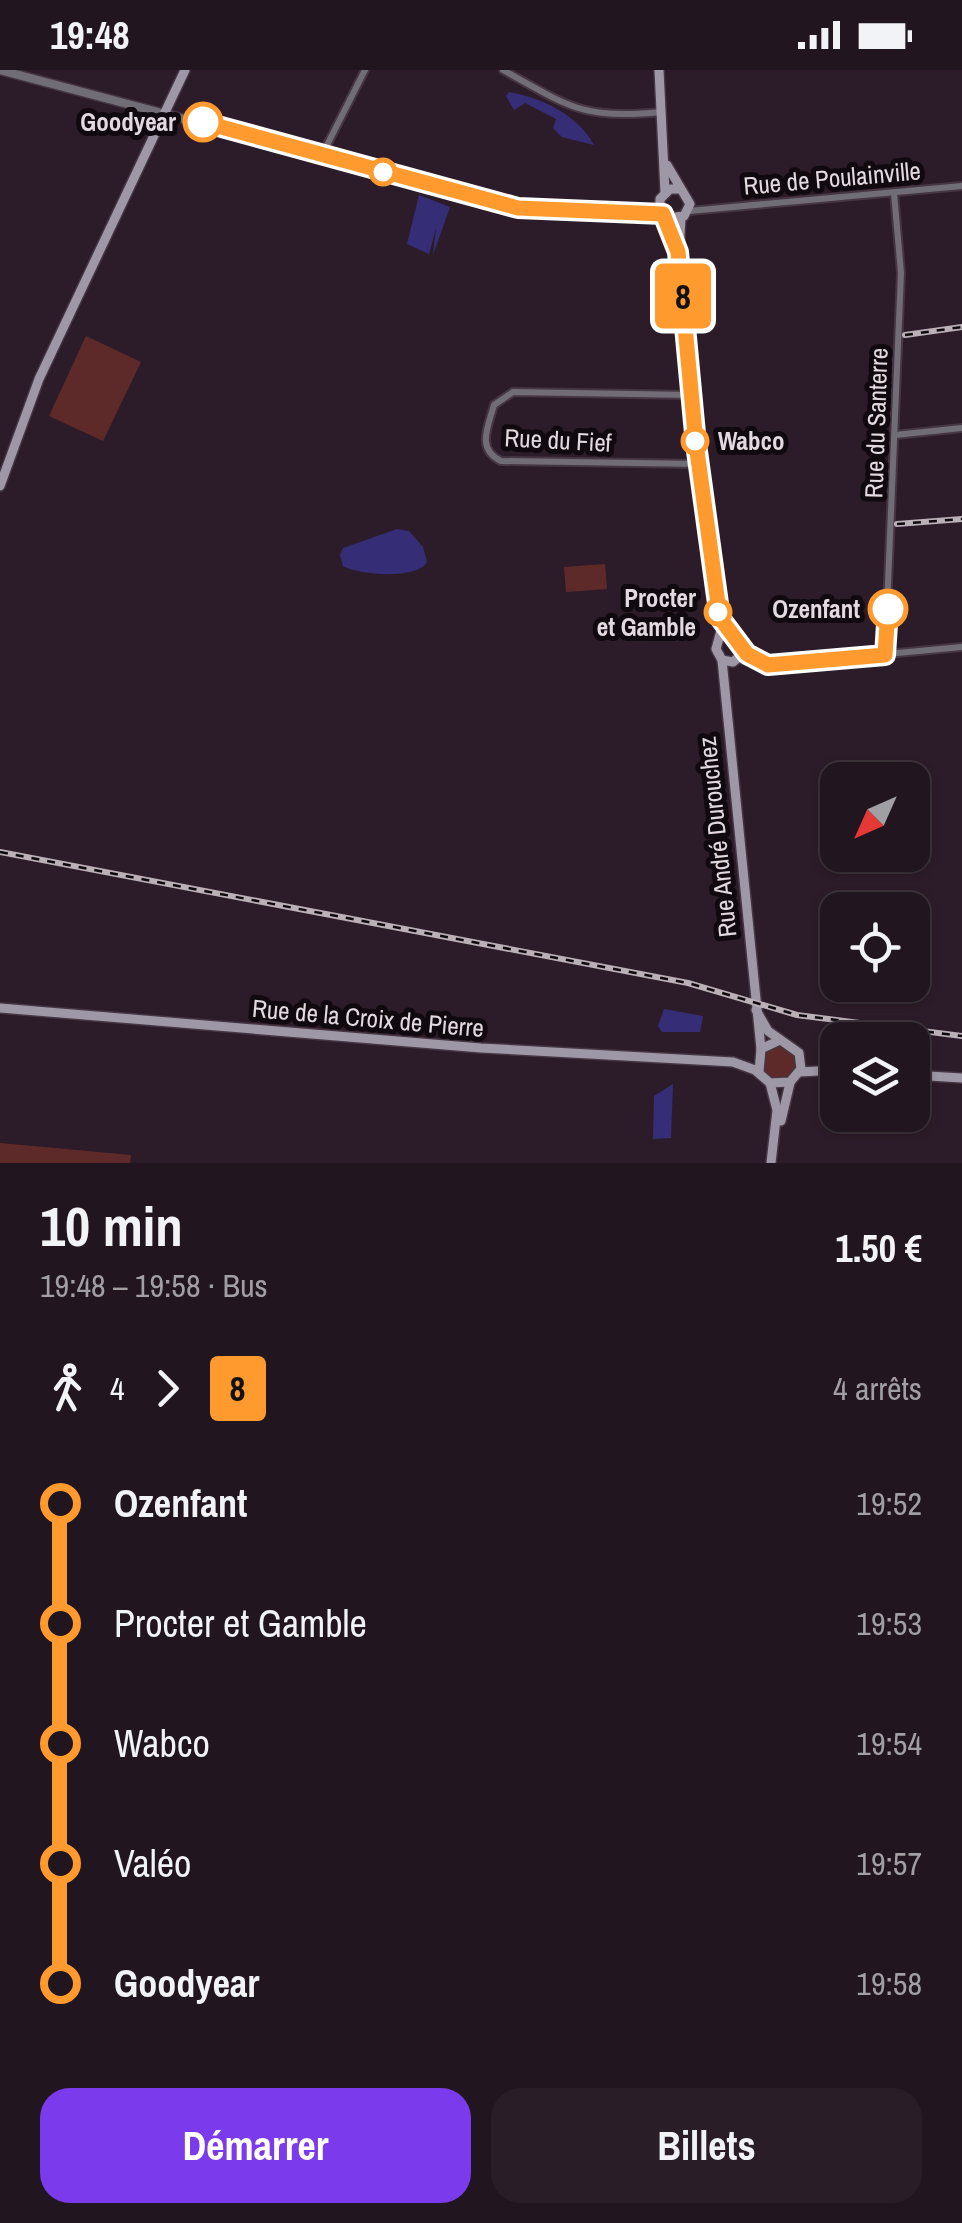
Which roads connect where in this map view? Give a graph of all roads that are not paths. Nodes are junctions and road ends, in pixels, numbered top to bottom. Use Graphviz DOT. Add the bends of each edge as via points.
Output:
graph roads {
  1 [pos="0,70"];
  2 [pos="185,70"];
  3 [pos="365,70"];
  4 [pos="503,70"];
  5 [pos="659,70"];
  6 [pos="164,112"];
  7 [pos="662,112"];
  8 [pos="322,155"];
  9 [pos="668,165"];
  10 [pos="962,186"];
  11 [pos="680,189"];
  12 [pos="894,193"];
  13 [pos="663,196"];
  14 [pos="687,210"];
  15 [pos="644,211"];
  16 [pos="666,216"];
  17 [pos="678,252"];
  18 [pos="694,395"];
  19 [pos="962,428"];
  20 [pos="895,436"];
  21 [pos="700,458"];
  22 [pos="0,486"];
  23 [pos="720,618"];
  24 [pos="735,637"];
  25 [pos="722,638"];
  26 [pos="962,647"];
  27 [pos="885,655"];
  28 [pos="738,657"];
  29 [pos="722,660"];
  30 [pos="725,676"];
  31 [pos="0,1008"];
  32 [pos="756,1010"];
  33 [pos="780,1040"];
  34 [pos="760,1052"];
  35 [pos="801,1057"];
  36 [pos="733,1062"];
  37 [pos="820,1066"];
  38 [pos="820,1070"];
  39 [pos="759,1072"];
  40 [pos="799,1072"];
  41 [pos="930,1076"];
  42 [pos="962,1078"];
  43 [pos="790,1082"];
  44 [pos="770,1083"];
  45 [pos="775,1138"];
  46 [pos="771,1163"];
  1 -- 6 [label="street"];
  2 -- 6 [label="main road"];
  3 -- 8 [label="street"];
  4 -- 7 [label="street" via="594,115"];
  5 -- 7 [label="main road"];
  6 -- 8 [label="street"];
  6 -- 22 [label="main road" via="44,370"];
  7 -- 9 [label="main road"];
  8 -- 15 [label="street" via="518,208"];
  9 -- 11 [label="main road"];
  9 -- 13 [label="main road"];
  10 -- 12 [label="street, Rue de Poulainville"];
  11 -- 13 [label="main road"];
  11 -- 14 [label="main road"];
  12 -- 14 [label="street, Rue de Poulainville"];
  12 -- 20 [label="street, Rue du Santerre" via="901,273"];
  13 -- 15 [label="street"];
  13 -- 16 [label="main road"];
  14 -- 16 [label="main road"];
  14 -- 17 [label="main road"];
  15 -- 16 [label="street"];
  16 -- 17 [label="main road"];
  17 -- 18 [label="main road"];
  18 -- 21 [label="main road"];
  18 -- 21 [label="street, Rue du Fief" via="513,392 494,405 484,441 501,461"];
  19 -- 20 [label="street"];
  20 -- 27 [label="street, Rue du Santerre"];
  21 -- 23 [label="main road"];
  23 -- 24 [label="main road"];
  23 -- 25 [label="main road"];
  24 -- 25 [label="main road"];
  24 -- 28 [label="main road"];
  25 -- 29 [label="main road, Rue André Durouchez" via="716,650"];
  26 -- 27 [label="street"];
  27 -- 28 [label="street" via="768,665"];
  28 -- 29 [label="main road"];
  28 -- 30 [label="main road"];
  29 -- 30 [label="main road, Rue André Durouchez"];
  30 -- 32 [label="main road, Rue André Durouchez"];
  31 -- 36 [label="main road, Rue de la Croix de Pierre"];
  32 -- 33 [label="main road"];
  32 -- 34 [label="main road, Rue André Durouchez"];
  33 -- 34 [label="main road"];
  33 -- 35 [label="main road"];
  34 -- 36 [label="main road, Rue de la Croix de Pierre"];
  34 -- 39 [label="main road"];
  35 -- 37 [label="main road"];
  35 -- 40 [label="main road"];
  36 -- 39 [label="main road, Rue de la Croix de Pierre"];
  38 -- 40 [label="main road"];
  39 -- 44 [label="main road"];
  40 -- 43 [label="main road"];
  41 -- 42 [label="main road"];
  43 -- 44 [label="main road"];
  43 -- 45 [label="main road"];
  44 -- 45 [label="main road"];
  45 -- 46 [label="main road"];
}
